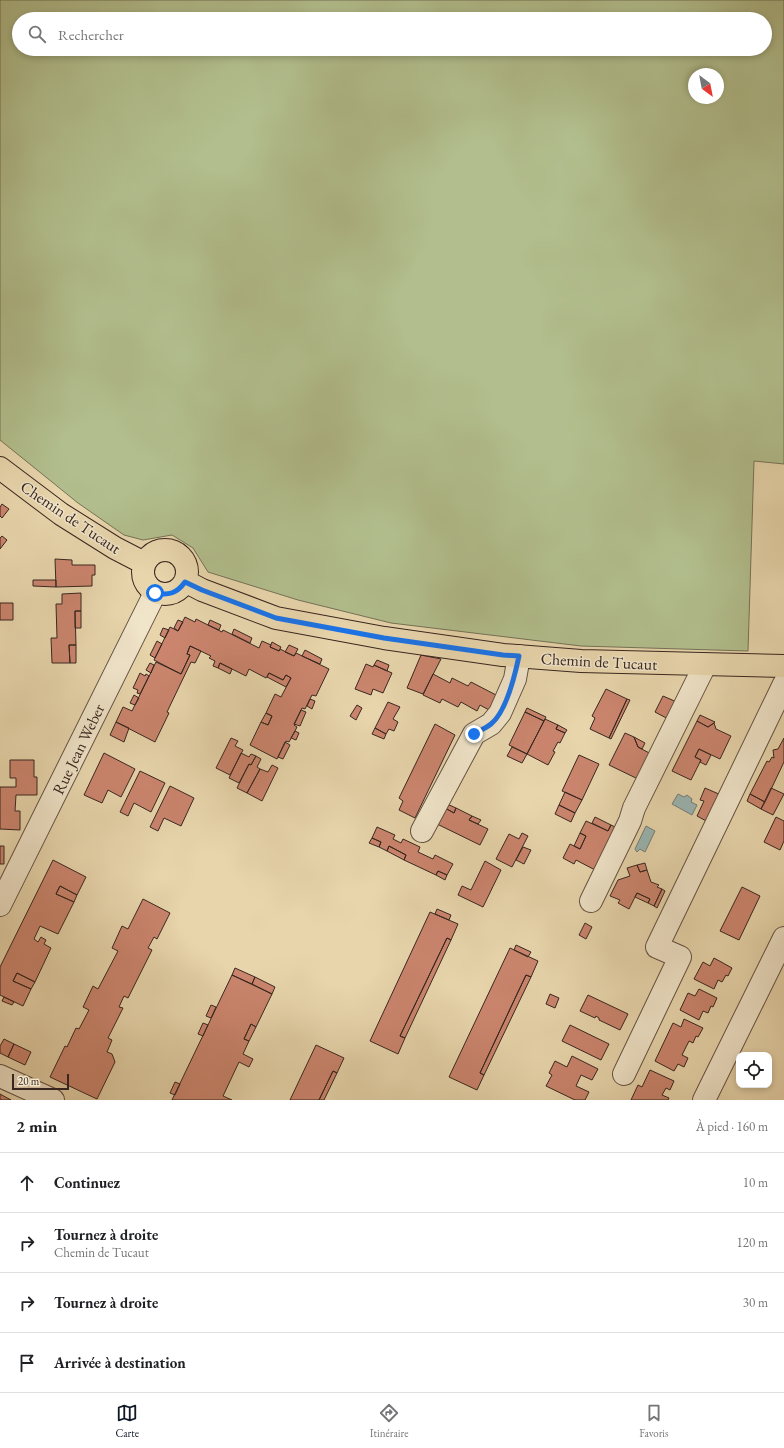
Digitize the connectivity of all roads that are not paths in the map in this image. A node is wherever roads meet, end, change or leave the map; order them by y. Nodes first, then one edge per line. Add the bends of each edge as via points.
1 (0, 468) edge
2 (144, 563) junction
3 (185, 582) junction
4 (155, 593) junction
5 (519, 656) junction
6 (705, 665) junction
7 (784, 666) edge
8 (784, 684) edge
9 (422, 831) dead end
10 (8, 875) edge
11 (591, 901) dead end
12 (0, 905) edge
13 (784, 938) edge
14 (624, 1074) dead end
15 (0, 1076) edge
16 (53, 1100) edge
17 (704, 1100) edge

1 - 2 main road, Chemin de Tucaut via 49,506
2 - 3 main road via 157,551 175,552 186,565
2 - 4 main road via 144,581
3 - 4 main road via 173,593
3 - 5 main road, Chemin de Tucaut via 276,618 384,638
4 - 10 street, Rue Jean Weber
5 - 6 main road, Chemin de Tucaut
5 - 9 street via 515,679 500,713 491,724 474,734
6 - 7 main road, Chemin de Tucaut
6 - 11 street
8 - 14 street via 657,947 680,957
10 - 12 street, Rue Jean Weber
13 - 17 street
15 - 16 street

